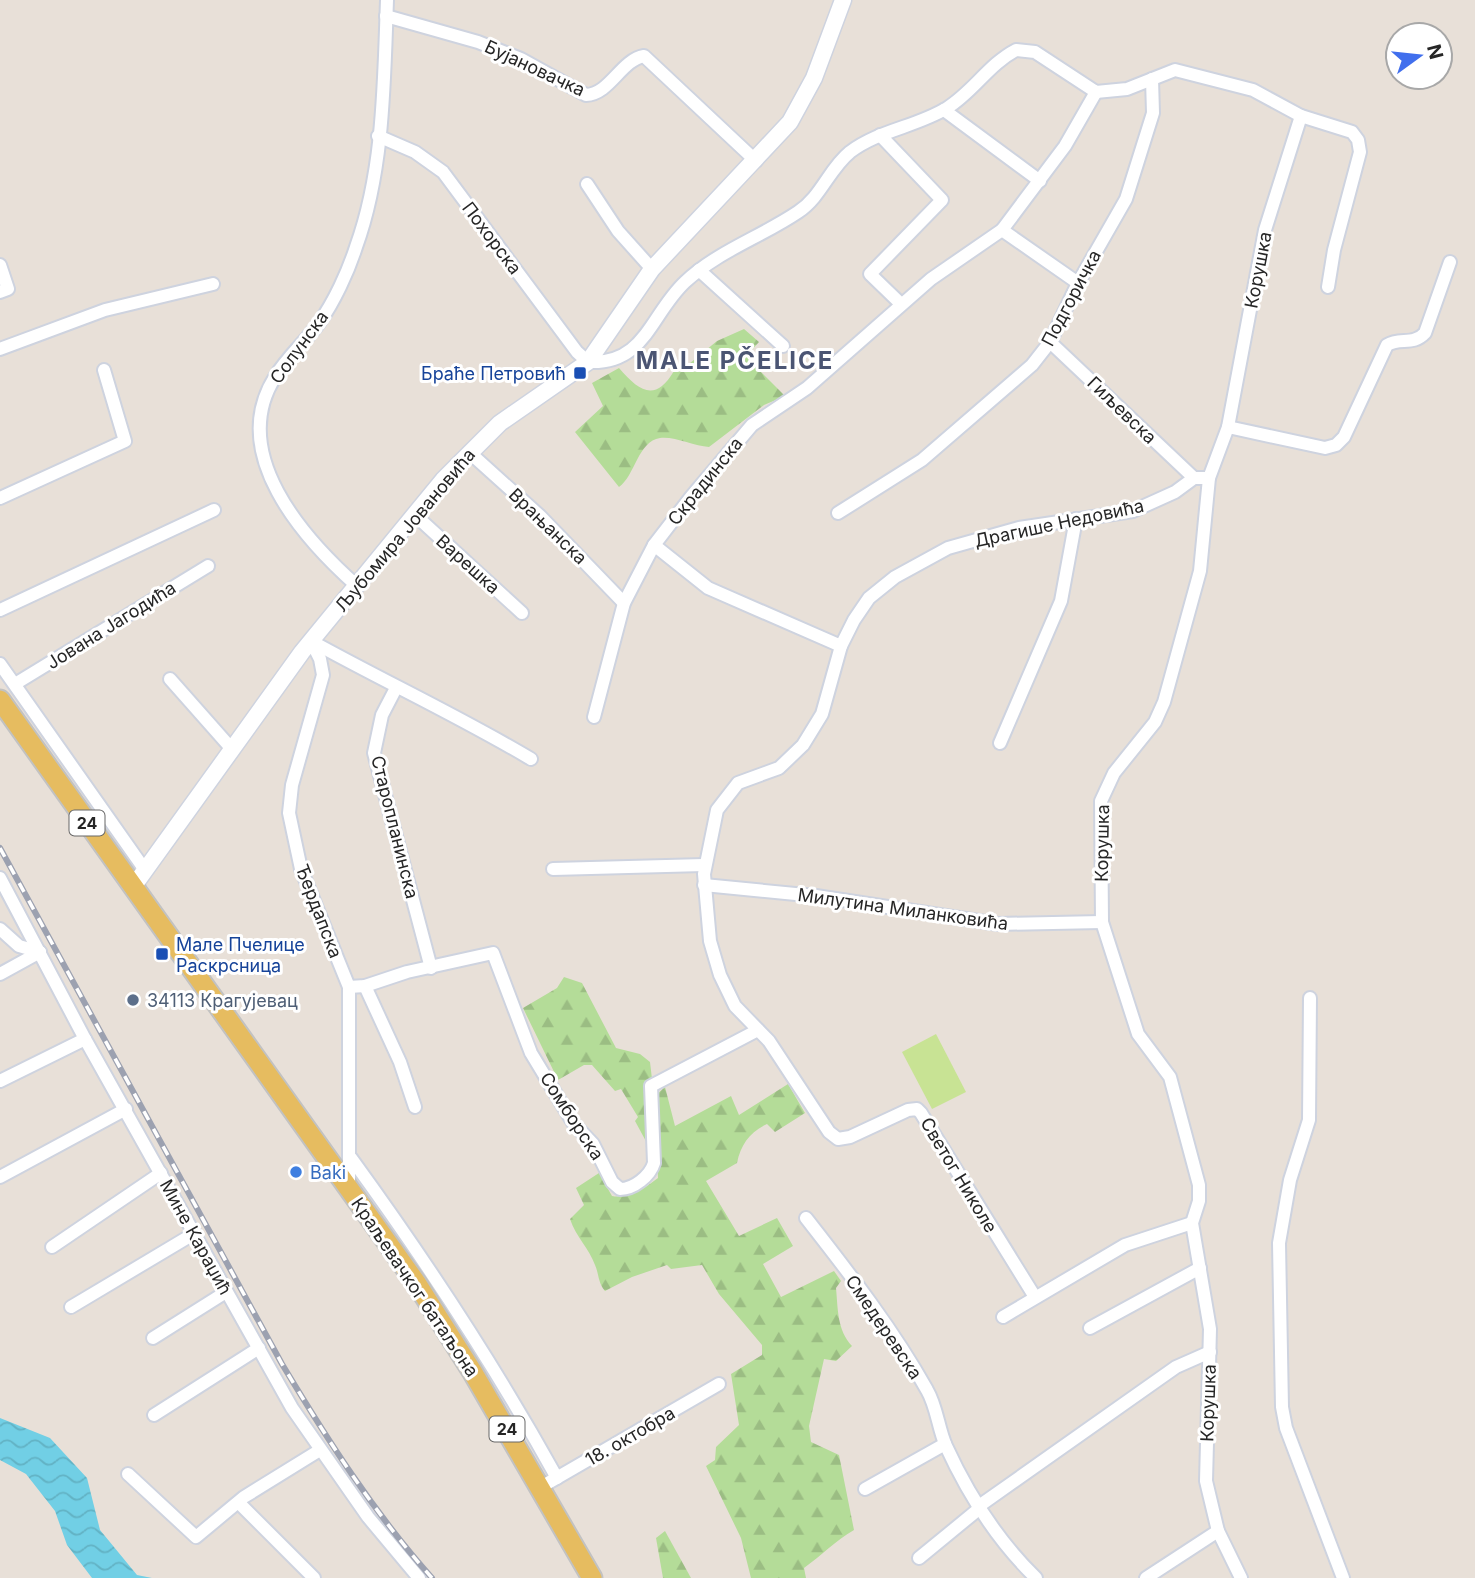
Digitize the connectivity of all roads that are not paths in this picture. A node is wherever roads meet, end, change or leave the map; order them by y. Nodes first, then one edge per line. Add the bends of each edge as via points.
1 (387, 0) edge
2 (844, 0) edge
3 (386, 16) junction
4 (1152, 79) junction
5 (1096, 93) junction
6 (944, 110) junction
7 (1301, 116) junction
8 (880, 135) junction
9 (378, 136) junction
10 (756, 161) junction
11 (1040, 181) junction
12 (587, 184) dead end
13 (1002, 230) junction
14 (1450, 261) dead end
15 (0, 265) edge
16 (652, 270) junction
17 (699, 270) junction
18 (1079, 283) junction
19 (213, 284) dead end
20 (1328, 287) dead end
21 (0, 292) edge
22 (901, 304) junction
23 (1051, 342) junction
24 (783, 346) dead end
25 (0, 349) edge
26 (588, 362) junction
27 (104, 370) dead end
28 (1228, 427) junction
29 (469, 452) junction
30 (1194, 478) junction
31 (1209, 478) junction
32 (0, 498) edge
33 (214, 510) dead end
34 (838, 513) dead end
35 (415, 515) junction
36 (1076, 519) junction
37 (654, 545) junction
38 (208, 566) dead end
39 (357, 586) junction
40 (624, 603) junction
41 (0, 610) edge
42 (522, 613) dead end
43 (311, 641) junction
44 (841, 646) junction
45 (0, 664) edge
46 (170, 679) dead end
47 (15, 684) junction
48 (396, 688) junction
49 (0, 700) edge
50 (594, 717) dead end
51 (1000, 743) dead end
52 (230, 748) junction
53 (531, 759) dead end
54 (704, 864) junction
55 (553, 869) dead end
56 (145, 870) junction
57 (0, 878) edge
58 (704, 885) junction
59 (133, 887) junction
60 (1102, 922) junction
61 (0, 929) edge
62 (40, 953) junction
63 (431, 968) junction
64 (0, 974) edge
65 (365, 986) junction
66 (349, 987) junction
67 (1310, 998) dead end
68 (758, 1030) junction
69 (85, 1039) junction
70 (0, 1081) edge
71 (415, 1107) dead end
72 (126, 1109) junction
73 (351, 1157) junction
74 (161, 1172) junction
75 (0, 1177) edge
76 (349, 1188) junction
77 (806, 1218) dead end
78 (1192, 1223) junction
79 (195, 1233) junction
80 (52, 1247) dead end
81 (1200, 1268) junction
82 (226, 1292) junction
83 (1034, 1297) junction
84 (71, 1307) dead end
85 (1003, 1317) dead end
86 (1090, 1328) dead end
87 (153, 1338) dead end
88 (259, 1348) junction
89 (1210, 1352) junction
90 (719, 1384) dead end
91 (154, 1415) dead end
92 (945, 1444) junction
93 (320, 1450) junction
94 (128, 1474) dead end
95 (549, 1483) junction
96 (865, 1489) dead end
97 (239, 1503) junction
98 (979, 1507) junction
99 (1218, 1531) junction
100 (919, 1558) dead end
101 (314, 1578) edge
102 (419, 1578) edge
103 (592, 1578) edge
104 (1036, 1578) edge
105 (1146, 1578) edge
106 (1241, 1578) edge
107 (1343, 1578) edge

1 - 3 street, Солунска
2 - 10 street, Љубомира Јовановића via 802,104
3 - 9 street, Солунска
3 - 10 street, Бујановачка via 522,59 586,95 598,92 644,55
4 - 5 street
4 - 7 street via 1175,70 1193,73 1258,92
4 - 18 street, Подгоричка via 1153,113 1126,199
5 - 6 street via 1035,52 1016,50
5 - 11 street, Скрадинска
6 - 8 street
6 - 11 street
7 - 20 street via 1352,132 1360,152
7 - 28 street, Корушка via 1265,230
8 - 17 street via 841,160 799,212
8 - 22 street via 942,200 870,274
9 - 26 street, Похорска via 415,152 443,172
9 - 39 street, Солунска via 356,247 324,314 274,379 261,418 268,472 285,504 304,531
10 - 16 street, Љубомира Јовановића
11 - 13 street, Скрадинска
12 - 16 street via 618,232
13 - 18 street
13 - 22 street, Скрадинска
14 - 28 street via 1425,333 1416,340 1387,345 1346,433 1336,444 1325,448
15 - 21 street via 8,289
16 - 26 street, Љубомира Јовановића
17 - 24 street
17 - 26 street via 630,352 609,362
18 - 23 street, Подгоричка
19 - 25 street via 94,313
22 - 37 street, Скрадинска via 807,388 752,425
23 - 30 street, Гиљевска
23 - 34 street, Подгоричка via 1031,365 915,466
26 - 29 street, Љубомира Јовановића via 518,409
27 - 32 street via 125,441
28 - 31 street, Корушка
29 - 35 street, Љубомира Јовановића
29 - 40 street, Врањанска via 540,516
30 - 31 street
30 - 36 street, Драгише Недовића via 1133,511
31 - 60 street, Корушка via 1200,571 1164,702 1155,722 1114,773 1101,801
33 - 41 street
35 - 39 street, Љубомира Јовановића
35 - 42 street, Варешка
36 - 44 street, Драгише Недовића via 1019,528 924,559 869,598
36 - 51 street via 1062,601
37 - 40 street, Скрадинска
37 - 44 street via 708,587
38 - 47 street, Јована Јагодића
39 - 43 street, Љубомира Јовановића
40 - 50 street, Скрадинска
43 - 48 street
43 - 52 street, Љубомира Јовановића
43 - 66 street, Ђердапска via 323,675 292,785 289,820 301,869
44 - 54 street, Драгише Недовића via 818,724 779,768 738,783 729,792 717,810
45 - 47 street
46 - 52 street
47 - 56 street
48 - 53 street via 449,711
48 - 63 street, Старопланинска via 382,715 374,753
49 - 59 main road, Краљевачког батаљона / 24
52 - 56 street, Љубомира Јовановића
54 - 55 street
54 - 58 street, Светог Николе
56 - 59 street, Љубомира Јовановића
57 - 62 street, Мине Караџић
58 - 60 street, Милутина Миланковића via 816,896 998,924
58 - 68 street, Светог Николе via 710,941 720,975 735,1006
59 - 76 main road, Краљевачког батаљона / 24
60 - 78 street, Корушка via 1138,1034 1172,1084 1199,1185
61 - 62 street via 19,946
62 - 64 street
62 - 69 street, Мине Караџић
63 - 65 street, Сомборска
63 - 68 street, Сомборска via 493,953 531,1053 620,1189 651,1173 651,1086
65 - 66 street, Сомборска
65 - 71 street
66 - 73 street, Ђердапска
67 - 107 street via 1308,1120 1279,1242 1282,1406 1286,1428
68 - 83 street, Светог Николе via 838,1139 908,1111 922,1113
69 - 70 street
69 - 72 street, Мине Караџић
72 - 74 street, Мине Караџић
72 - 75 street
73 - 76 street, Ђердапска
73 - 95 street via 505,1385
74 - 79 street, Мине Караџић
74 - 80 street
76 - 95 main road, Краљевачког батаљона / 24
77 - 92 street, Смедеревска via 867,1296 927,1390
78 - 81 street, Корушка
78 - 83 street via 1116,1250
79 - 82 street, Мине Караџић
79 - 84 street
81 - 86 street
81 - 89 street, Корушка
82 - 87 street
82 - 88 street, Мине Караџић
83 - 85 street
88 - 91 street
88 - 93 street, Мине Караџић
89 - 98 street via 1176,1367
89 - 99 street, Корушка via 1206,1481
90 - 95 street, 18. октобра
92 - 96 street
92 - 98 street, Смедеревска
93 - 97 street
93 - 102 street, Мине Караџић
94 - 97 street via 196,1537
95 - 103 main road, Краљевачког батаљона / 24
97 - 101 street
98 - 100 street
98 - 104 street, Смедеревска
99 - 105 street
99 - 106 street, Корушка

